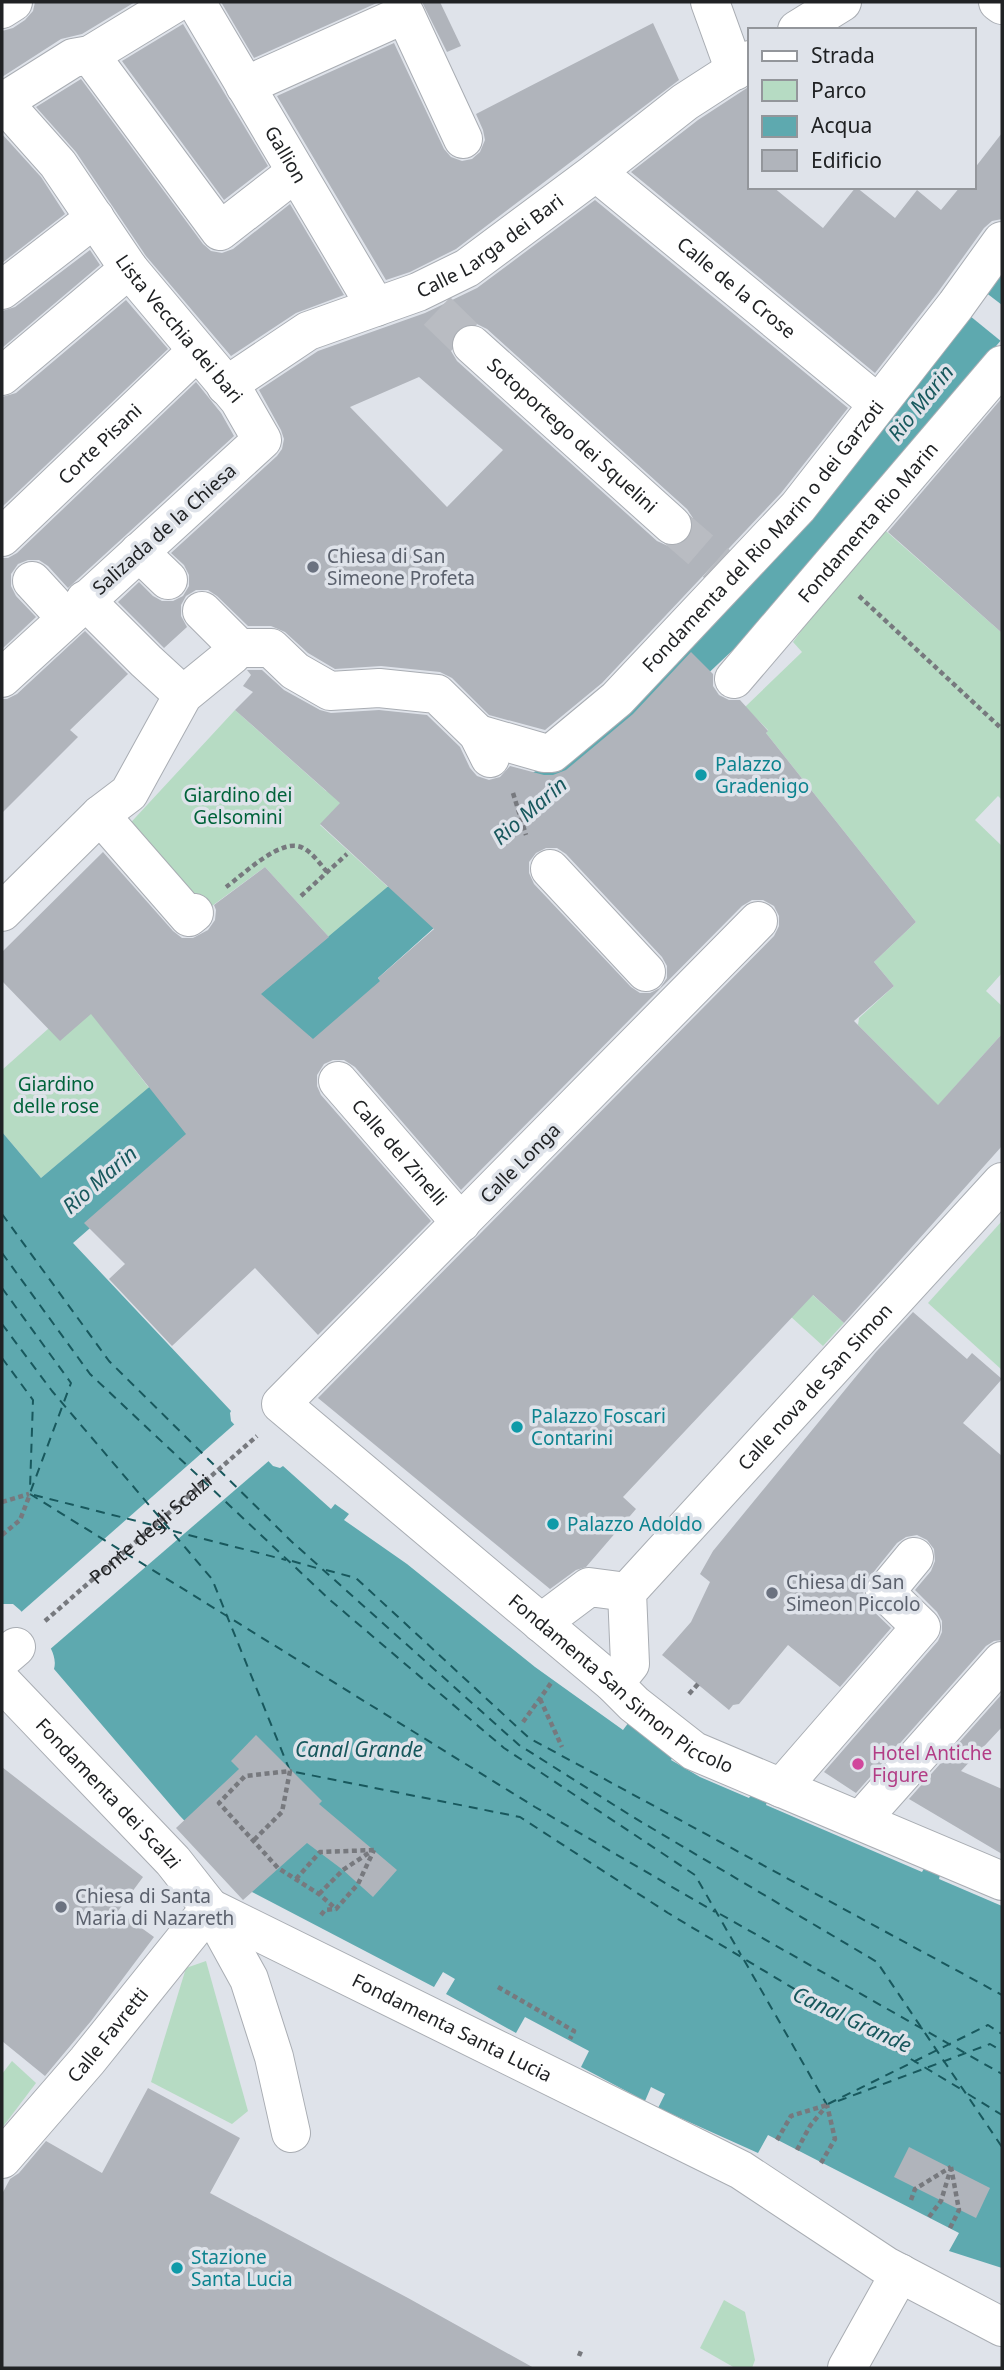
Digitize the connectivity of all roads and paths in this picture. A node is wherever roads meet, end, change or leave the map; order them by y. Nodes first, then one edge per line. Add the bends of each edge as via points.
1 (13, 2) edge
2 (177, 2) edge
3 (196, 2) edge
4 (710, 2) edge
5 (842, 2) edge
6 (2, 9) edge
7 (800, 28) edge
8 (90, 55) junction
9 (743, 66) edge
10 (245, 86) junction
11 (6, 112) edge
12 (463, 139) dead end
13 (296, 172) junction
14 (596, 172) junction
15 (95, 218) junction
16 (1002, 241) edge
17 (129, 269) junction
18 (2, 290) edge
19 (376, 307) junction
20 (472, 345) tunnel mouth
21 (197, 351) junction
22 (1002, 365) edge
23 (2, 376) edge
24 (226, 386) junction
25 (878, 404) junction
26 (262, 440) joint
27 (672, 525) tunnel mouth
28 (2, 537) edge
29 (139, 552) junction
30 (169, 580) dead end
31 (32, 581) dead end
32 (853, 590) dead end
33 (75, 609) junction
34 (202, 611) dead end
35 (2, 678) edge
36 (734, 679) dead end
37 (1002, 729) edge
38 (124, 806) junction
39 (346, 854) dead end
40 (550, 869) dead end
41 (327, 872) junction
42 (301, 896) dead end
43 (2, 912) edge
44 (192, 915) joint
45 (758, 921) dead end
46 (661, 989) junction
47 (338, 1082) dead end
48 (1002, 1182) edge
49 (461, 1223) junction
50 (275, 1418) junction
51 (2, 1502) edge
52 (2, 1535) edge
53 (914, 1557) dead end
54 (627, 1592) junction
55 (48, 1619) dead end
56 (541, 1623) junction
57 (1002, 1661) edge
58 (553, 1679) dead end
59 (2, 1682) edge
60 (614, 1684) junction
61 (540, 1699) junction
62 (523, 1722) dead end
63 (562, 1747) dead end
64 (780, 1788) junction
65 (861, 1820) junction
66 (254, 1840) junction
67 (374, 1850) junction
68 (295, 1879) junction
69 (1002, 1881) edge
70 (319, 1894) junction
71 (209, 1908) junction
72 (336, 1909) junction
73 (320, 1917) dead end
74 (498, 1987) dead end
75 (569, 2040) dead end
76 (827, 2105) junction
77 (291, 2133) dead end
78 (777, 2140) dead end
79 (797, 2150) dead end
80 (2, 2159) edge
81 (821, 2163) dead end
82 (951, 2167) junction
83 (911, 2200) dead end
84 (929, 2217) dead end
85 (950, 2228) dead end
86 (900, 2273) junction
87 (1002, 2327) edge
88 (846, 2368) edge

1 - 6 street
2 - 8 street
3 - 10 street, Gallion
4 - 9 street
5 - 7 street
8 - 11 street via 73,58
8 - 13 street via 220,231
9 - 14 street, Calle Larga dei Bari via 684,102
10 - 12 street via 405,14
10 - 13 street, Gallion
11 - 15 street, Lista Vecchia dei bari via 58,164
13 - 19 street, Gallion
14 - 19 street, Calle Larga dei Bari via 425,299
14 - 25 street, Calle de la Crose
15 - 17 street, Lista Vecchia dei bari
15 - 18 street
16 - 25 street, Fondamenta del Rio Marin o dei Garzoti
17 - 21 street, Lista Vecchia dei bari
17 - 23 street
19 - 24 street, Calle Larga dei Bari via 308,331
20 - 27 street, Sotoportego dei Squelini
21 - 24 street, Lista Vecchia dei bari
21 - 28 street, Corte Pisani
22 - 36 street, Fondamenta Rio Marin
24 - 26 street, Lista Vecchia dei bari
25 - 34 street, Fondamenta del Rio Marin o dei Garzoti via 798,507 728,574 617,699 552,754 486,750 437,694 379,688 330,691 295,671 271,648 239,648
26 - 29 street, Salizada de la Chiesa
29 - 30 street
29 - 33 street, Salizada de la Chiesa
31 - 33 street
32 - 37 path
33 - 35 street, Salizada de la Chiesa
33 - 38 street via 146,661 216,675
38 - 43 street
38 - 44 street
39 - 41 path
40 - 46 street
41 - 42 path
41 - 44 path via 306,849 283,846
45 - 46 street, Calle Longa
46 - 49 street, Calle Longa
47 - 49 street, Calle del Zinelli
48 - 54 street, Calle nova de San Simon
49 - 50 street, Calle Longa
50 - 55 path, Ponte degli Scalzi
50 - 56 street, Fondamenta San Simon Piccolo
51 - 52 path via 30,1494 20,1520
53 - 64 street via 885,1591 921,1626
54 - 56 street via 589,1587
54 - 60 street via 630,1664
56 - 60 street, Fondamenta San Simon Piccolo
57 - 65 street
58 - 61 path
59 - 71 street, Fondamenta dei Scalzi via 173,1861
60 - 64 street, Fondamenta San Simon Piccolo via 634,1704 668,1720 694,1751
61 - 62 path
61 - 63 path
64 - 65 street, Fondamenta San Simon Piccolo
65 - 69 street, Fondamenta San Simon Piccolo
66 - 66 path via 282,1812 290,1771 245,1776 219,1803
66 - 68 path via 278,1868
67 - 68 path via 320,1852
67 - 70 path via 343,1870
67 - 72 path via 358,1884
68 - 70 path
70 - 72 path
71 - 77 street via 249,1979 274,2057
71 - 80 street, Calle Favretti
71 - 86 street, Fondamenta Santa Lucia via 740,2170
72 - 73 path via 325,1910
74 - 75 path via 574,2031
76 - 78 path via 791,2116
76 - 79 path
76 - 81 path via 835,2139
82 - 83 path via 915,2189
82 - 84 path via 941,2201
82 - 85 path via 959,2210
86 - 87 street, Fondamenta Santa Lucia
86 - 88 street

